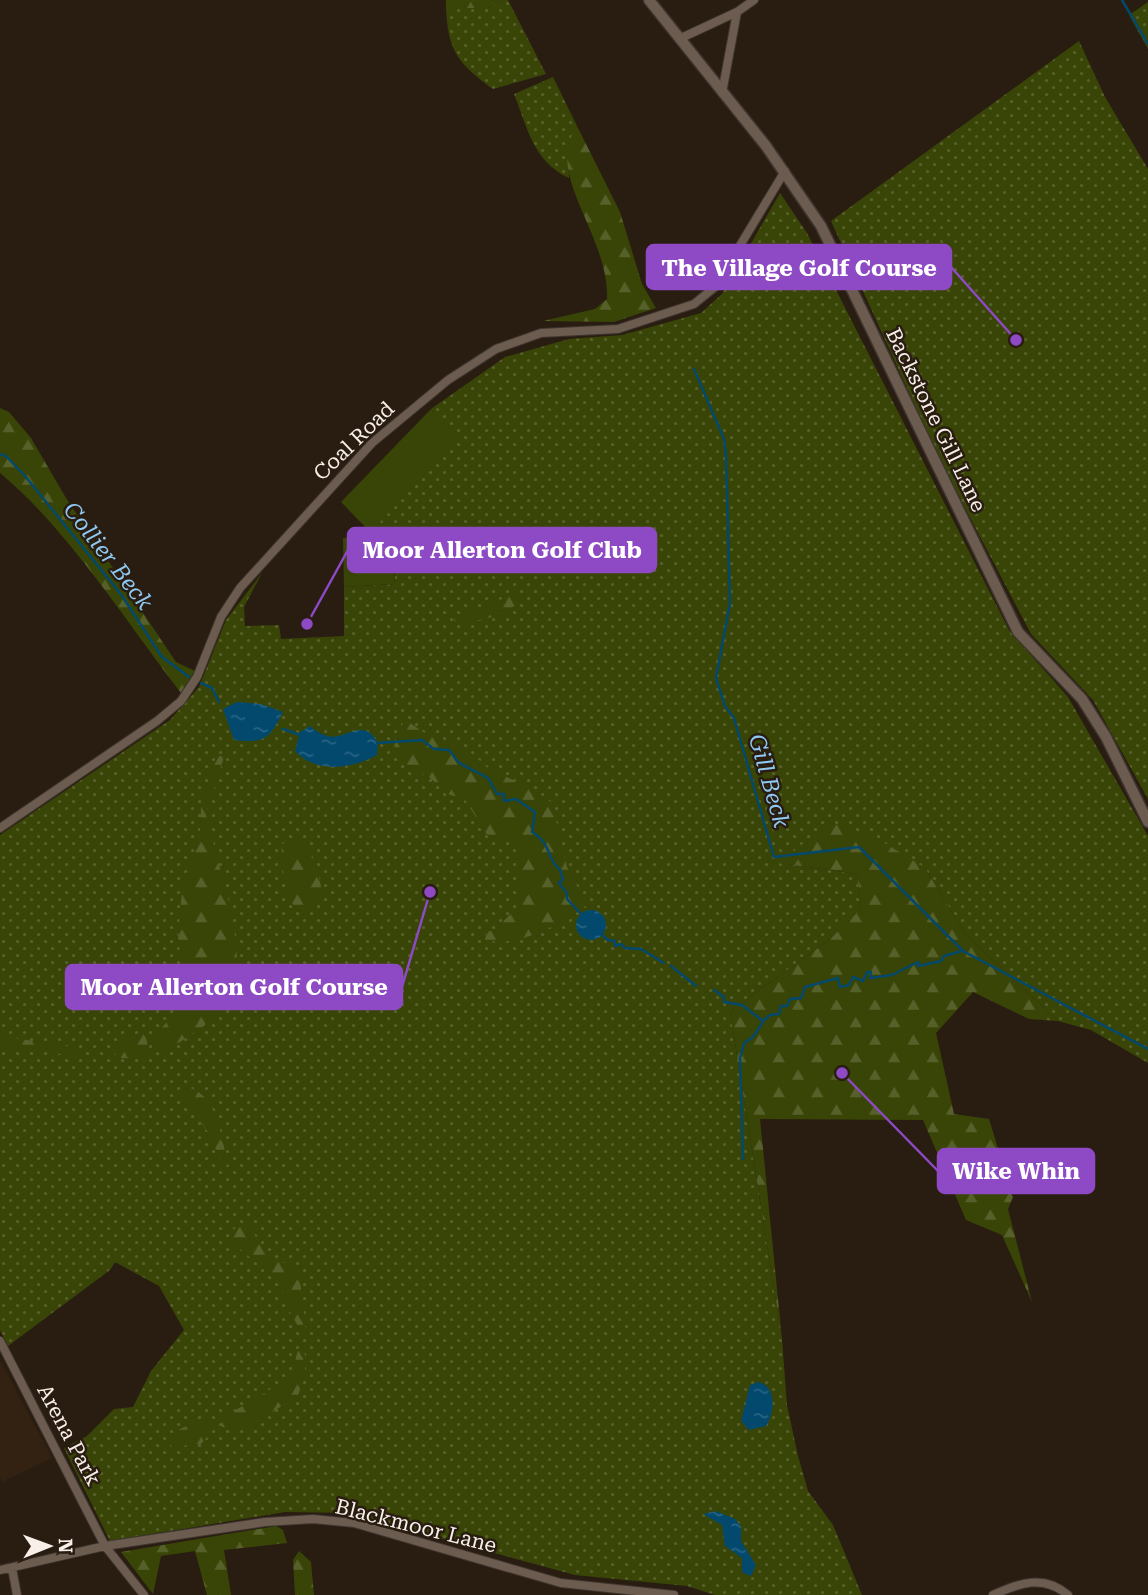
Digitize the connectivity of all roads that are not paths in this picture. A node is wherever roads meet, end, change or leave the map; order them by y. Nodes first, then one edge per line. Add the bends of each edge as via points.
1 (649, 0) edge
2 (751, 1) edge
3 (737, 12) junction
4 (679, 39) junction
5 (722, 93) junction
6 (785, 171) junction
7 (1148, 822) edge
8 (0, 828) edge
9 (0, 1342) edge
10 (105, 1546) junction
11 (12, 1568) junction
12 (0, 1570) edge
13 (17, 1595) edge
14 (144, 1595) edge
15 (674, 1595) edge
16 (993, 1595) edge
17 (1068, 1595) edge

1 - 4 street, Backstone Gill Lane
2 - 3 street
3 - 4 street
3 - 5 street
4 - 5 street, Backstone Gill Lane
5 - 6 street, Backstone Gill Lane
6 - 7 street, Backstone Gill Lane via 826,234 1018,632 1082,699
6 - 8 street, Coal Road via 715,287 694,304 618,330 541,333 496,349 448,380 372,443 240,588 181,701
9 - 10 street, Arena Park
10 - 11 street, Blackmoor Lane
10 - 14 street, Arena Park
10 - 15 street, Blackmoor Lane via 274,1521 334,1520 561,1583
11 - 12 street, Blackmoor Lane
11 - 13 street
16 - 17 street via 1025,1582 1039,1582

